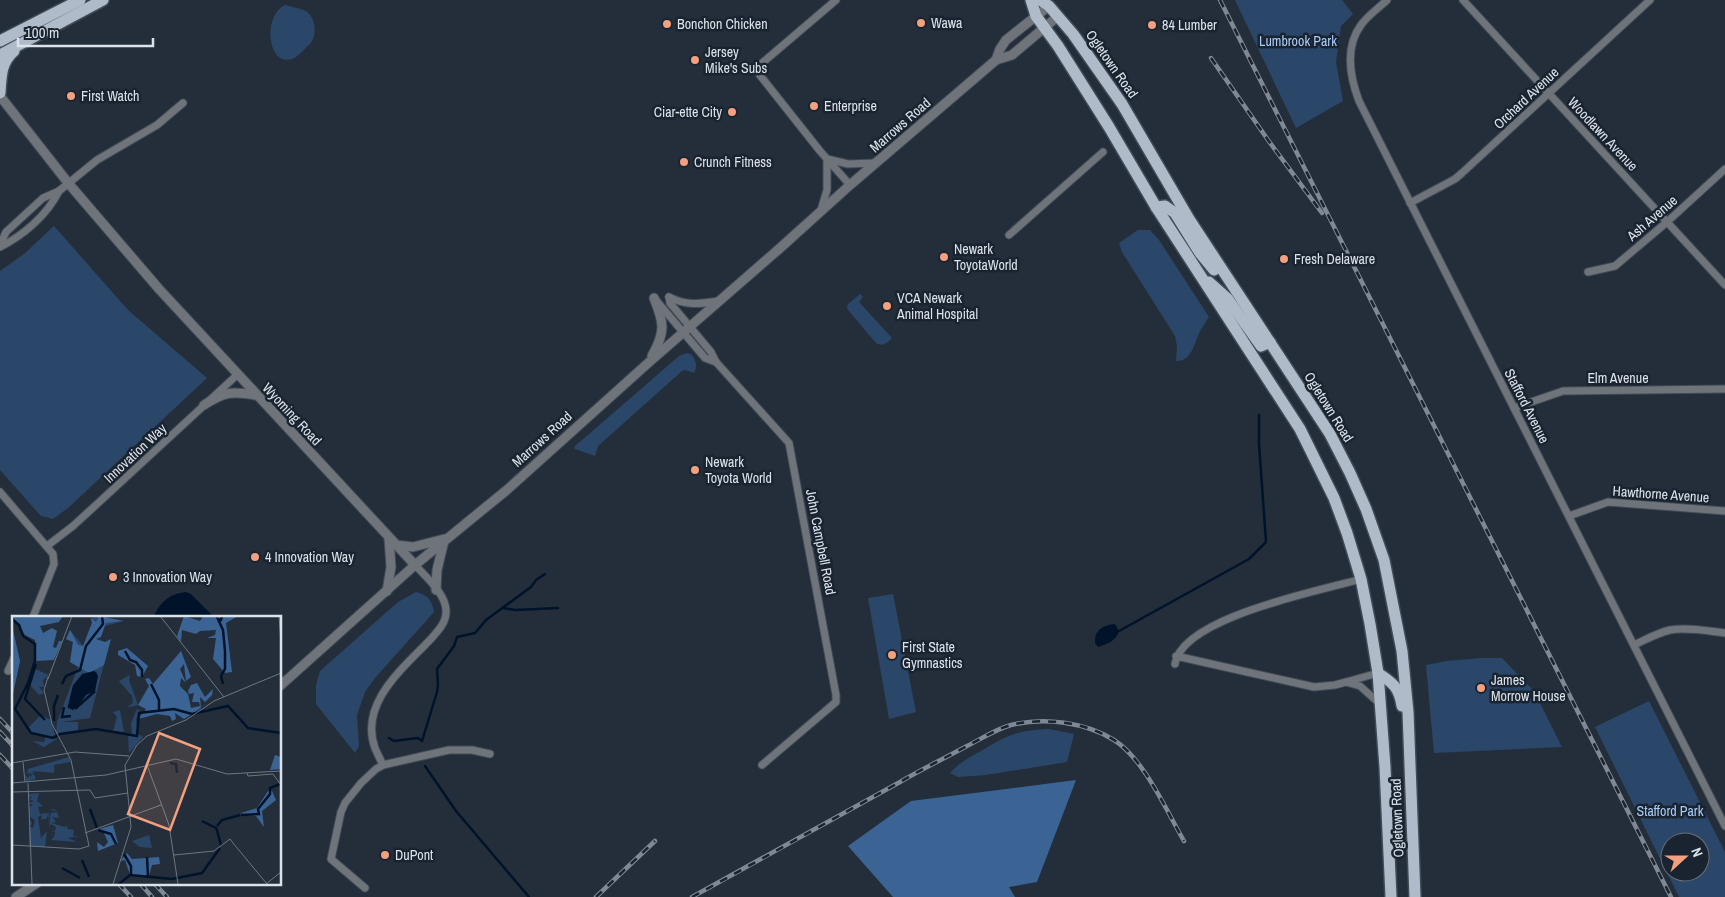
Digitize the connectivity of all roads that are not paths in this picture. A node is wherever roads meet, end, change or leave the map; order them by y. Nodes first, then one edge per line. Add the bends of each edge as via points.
1 (80, 0) edge
2 (103, 0) edge
3 (836, 0) edge
4 (1031, 0) edge
5 (1387, 0) edge
6 (1463, 0) edge
7 (1650, 0) edge
8 (1044, 3) edge
9 (1036, 16) junction
10 (1058, 17) junction
11 (1044, 28) junction
12 (18, 32) junction
13 (0, 35) edge
14 (0, 41) edge
15 (19, 46) junction
16 (0, 55) edge
17 (996, 60) junction
18 (0, 92) edge
19 (1548, 93) junction
20 (0, 96) edge
21 (182, 103) dead end
22 (1103, 152) dead end
23 (827, 159) junction
24 (877, 163) junction
25 (1725, 169) edge
26 (69, 184) junction
27 (850, 185) junction
28 (59, 191) junction
29 (1410, 203) junction
30 (1156, 207) junction
31 (821, 210) junction
32 (1667, 222) junction
33 (1009, 236) dead end
34 (0, 246) edge
35 (1588, 272) dead end
36 (1200, 274) junction
37 (1725, 285) edge
38 (1233, 287) junction
39 (654, 298) joint
40 (719, 301) junction
41 (687, 329) junction
42 (1270, 342) junction
43 (647, 364) junction
44 (237, 375) junction
45 (1725, 390) edge
46 (255, 395) junction
47 (204, 405) junction
48 (1514, 408) junction
49 (0, 492) edge
50 (1725, 511) edge
51 (1569, 516) junction
52 (445, 539) junction
53 (392, 542) junction
54 (47, 546) junction
55 (415, 565) junction
56 (1361, 579) junction
57 (387, 590) junction
58 (436, 590) junction
59 (33, 616) edge
60 (1725, 633) edge
61 (1634, 645) junction
62 (1176, 656) junction
63 (12, 663) edge
64 (1175, 664) dead end
65 (8, 672) dead end
66 (1378, 673) junction
67 (1346, 682) junction
68 (281, 685) edge
69 (1381, 706) junction
70 (490, 754) dead end
71 (1409, 754) junction
72 (383, 765) junction
73 (762, 765) dead end
74 (1725, 826) edge
75 (36, 884) edge
76 (365, 888) dead end
77 (16, 897) edge
78 (1391, 897) edge
79 (1415, 897) edge

1 - 12 main road
2 - 15 main road
3 - 23 street via 755,68
4 - 9 main road, Ogletown Road
5 - 29 street, Stafford Avenue via 1361,25 1355,36 1350,57 1351,76 1362,107
6 - 19 street, Woodlawn Avenue
7 - 19 street, Orchard Avenue
8 - 9 street, Marrows Road
8 - 10 main road, Ogletown Road
9 - 11 main road, Ogletown Road
9 - 17 street, Marrows Road via 1006,40
10 - 11 street, Marrows Road
10 - 38 main road, Ogletown Road via 1122,104 1188,219
11 - 17 street, Marrows Road via 1012,55
11 - 30 main road, Ogletown Road via 1109,127
12 - 13 main road
12 - 14 main road
15 - 16 main road
15 - 18 main road via 7,56
17 - 24 street, Marrows Road
19 - 29 street, Orchard Avenue via 1462,173
19 - 32 street, Woodlawn Avenue
20 - 26 street, Wyoming Road
21 - 26 street via 157,125 97,160
22 - 33 street
23 - 24 street via 848,164
23 - 27 street
23 - 31 street via 828,190
24 - 27 street, Marrows Road
25 - 32 street, Ash Avenue
26 - 28 street
26 - 44 street, Wyoming Road
27 - 31 street, Marrows Road
28 - 34 street via 50,207 14,240
28 - 34 street via 43,198 6,232
29 - 48 street, Stafford Avenue
30 - 36 main road, Ogletown Road
30 - 38 main road via 1165,206 1175,213 1200,253
31 - 40 street, Marrows Road
32 - 35 street, Ash Avenue via 1615,266
32 - 37 street, Woodlawn Avenue
36 - 42 main road via 1227,298 1261,346
36 - 56 main road, Ogletown Road via 1300,429 1334,498
38 - 42 main road, Ogletown Road
39 - 41 street
39 - 43 street via 663,323 661,339
40 - 41 street, Marrows Road
40 - 41 street via 688,305 668,297
41 - 43 street, Marrows Road
41 - 73 street, John Campbell Road via 705,358 716,362 789,443 836,695 836,702 831,707
42 - 71 main road, Ogletown Road via 1347,466 1384,560 1402,651
43 - 52 street, Marrows Road via 508,488
44 - 46 street, Wyoming Road
44 - 47 street, Innovation Way
45 - 48 street, Elm Avenue via 1563,391
46 - 47 street via 239,392 221,394
46 - 53 street, Wyoming Road
47 - 54 street, Innovation Way
48 - 51 street, Stafford Avenue
49 - 54 street
50 - 51 street, Hawthorne Avenue via 1608,502
51 - 61 street, Stafford Avenue
52 - 53 street via 413,546
52 - 55 street, Marrows Road
52 - 58 street
53 - 55 street, Wyoming Road
53 - 57 street
54 - 59 street via 53,554 54,564
55 - 57 street, Marrows Road
55 - 58 street, Wyoming Road
56 - 62 street via 1237,614 1190,640
56 - 66 main road, Ogletown Road
57 - 68 street, Marrows Road
58 - 72 street, Wyoming Road via 446,612 442,626 390,682 374,713 374,748
60 - 61 street via 1670,630
61 - 74 street, Stafford Avenue
62 - 64 street
62 - 67 street via 1314,687
63 - 65 street
66 - 67 street
66 - 69 main road, Ogletown Road
66 - 71 main road via 1398,689
67 - 69 street via 1360,686
69 - 78 main road, Ogletown Road
70 - 72 street via 449,750
71 - 79 main road, Ogletown Road
72 - 76 street via 361,783 345,803 331,859
75 - 77 street

